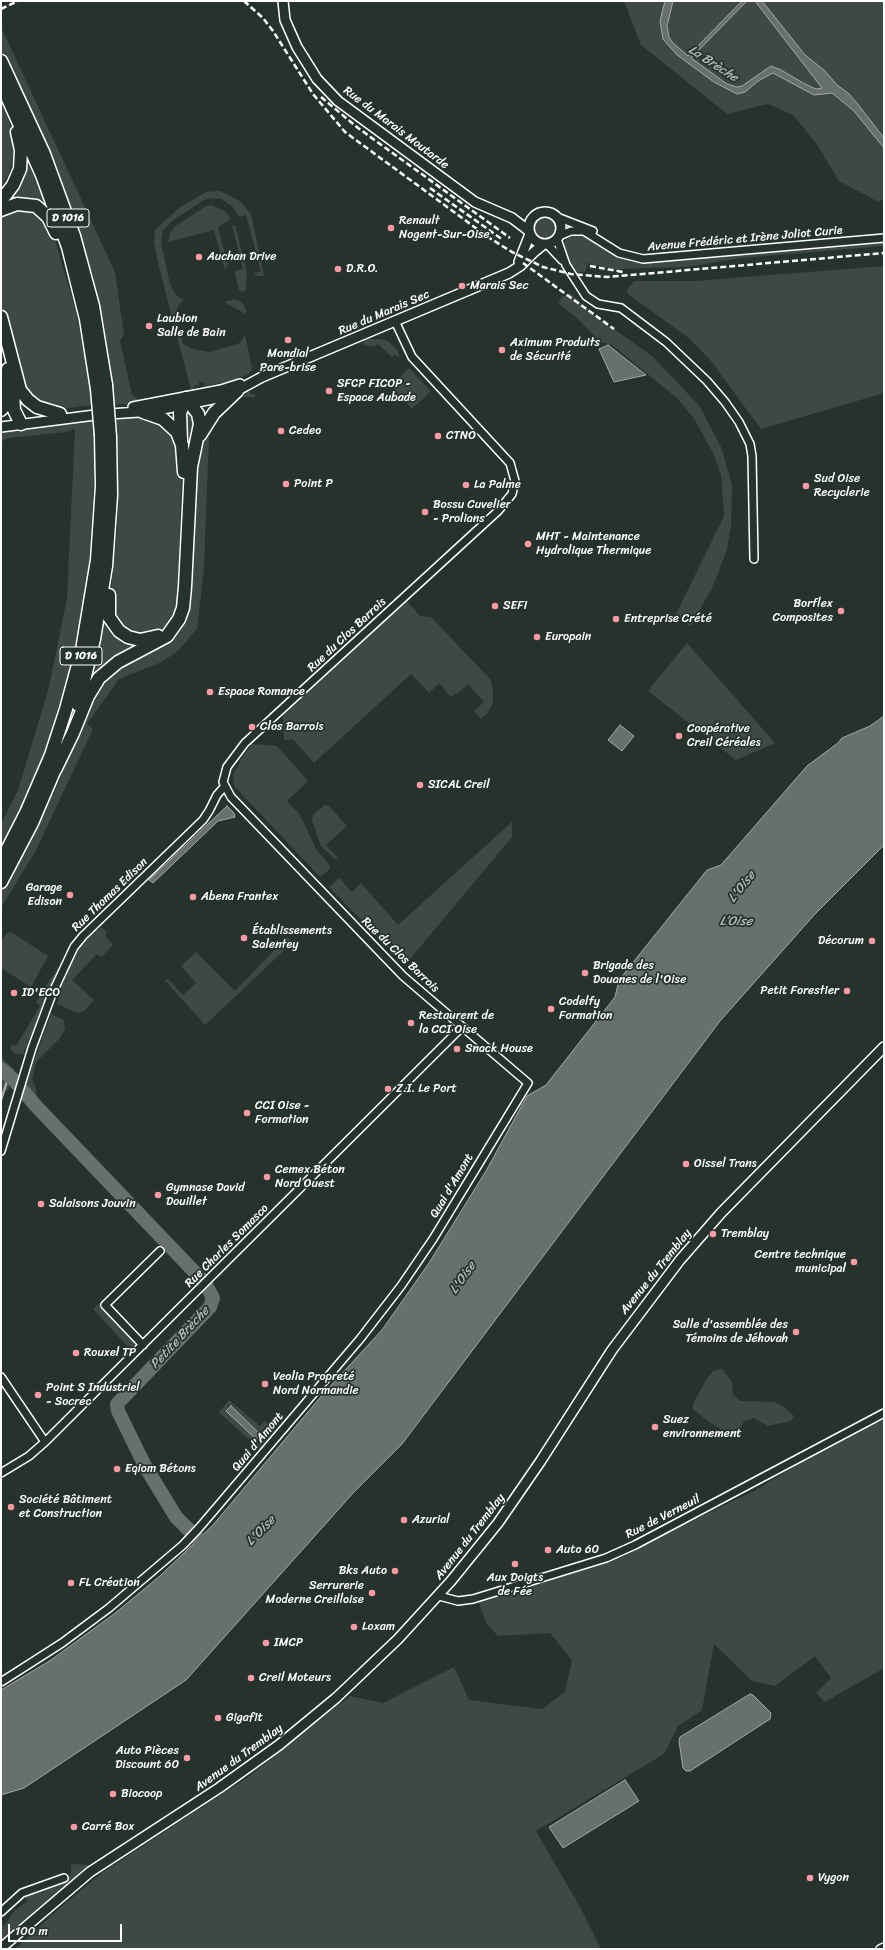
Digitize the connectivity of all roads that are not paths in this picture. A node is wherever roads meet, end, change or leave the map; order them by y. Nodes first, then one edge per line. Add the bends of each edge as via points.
1 (282, 1) edge
2 (1, 61) edge
3 (3, 89) edge
4 (1, 201) edge
5 (1, 210) edge
6 (497, 211) junction
7 (535, 216) junction
8 (557, 217) junction
9 (530, 232) junction
10 (558, 238) junction
11 (884, 238) edge
12 (545, 244) junction
13 (610, 248) junction
14 (566, 265) junction
15 (514, 270) junction
16 (80, 291) junction
17 (1, 317) edge
18 (394, 321) junction
19 (1, 340) edge
20 (7, 367) junction
21 (262, 377) junction
22 (101, 387) junction
23 (20, 390) junction
24 (237, 391) junction
25 (186, 402) junction
26 (1, 410) edge
27 (143, 412) junction
28 (60, 414) junction
29 (39, 419) junction
30 (20, 420) junction
31 (1, 422) edge
32 (1, 427) edge
33 (105, 436) junction
34 (181, 441) junction
35 (197, 441) junction
36 (110, 524) junction
37 (754, 559) dead end
38 (55, 770) junction
39 (224, 787) junction
40 (1, 862) edge
41 (1, 882) edge
42 (462, 1027) junction
43 (884, 1046) edge
44 (528, 1083) joint
45 (1, 1151) edge
46 (160, 1251) dead end
47 (143, 1345) junction
48 (1, 1377) edge
49 (884, 1413) edge
50 (45, 1442) junction
51 (1, 1473) edge
52 (439, 1596) junction
53 (1, 1682) edge
54 (64, 1878) dead end
55 (1, 1912) edge
56 (884, 1947) edge
57 (1, 1948) edge
58 (880, 1949) edge

1 - 6 street, Rue du Marais Moutarde via 285,20 294,42 317,78 338,101 475,202
2 - 22 highway, D 1016 via 44,154 74,236 93,306
3 - 4 highway, D 1016 via 19,137 22,159 16,181
3 - 16 highway, D 1016 via 53,203
5 - 16 highway, D 1016 via 9,205 21,203 43,211 52,224
6 - 7 street, Rue du Marais Moutarde via 524,217
6 - 9 street, Rue du Marais Moutarde via 516,220
7 - 8 street via 546,212
7 - 9 street via 530,222
8 - 10 street via 561,226
8 - 13 street, Avenue Frédéric et Irène Joliot Curie via 588,228
9 - 12 street via 536,241
9 - 15 street via 524,252
10 - 12 street
10 - 13 street, Avenue Frédéric et Irène Joliot Curie via 571,231 584,231
10 - 14 street
11 - 13 street, Avenue Frédéric et Irène Joliot Curie via 643,259 624,255
12 - 14 street
12 - 15 street, Rue du Marais Sec
14 - 37 street via 590,300 621,308 673,348 714,388 739,422 750,444 752,456
15 - 18 street, Rue du Marais Sec
16 - 22 highway, D 1016
17 - 23 highway
18 - 21 street, Rue du Marais Sec
18 - 39 street, Rue du Clos Barrois via 412,357 510,463 514,477 513,490 510,498 498,511 240,748 226,767
19 - 20 highway
20 - 26 highway via 8,394 6,404
20 - 30 highway via 12,382 14,410
21 - 24 street, Rue du Marais Sec
21 - 25 street, Rue du Marais Sec
22 - 33 highway, D 1016, bridge
23 - 28 highway via 37,407
23 - 30 highway via 23,405
24 - 25 street, Rue du Marais Sec via 227,396
24 - 35 highway, D 1016 via 214,413
25 - 27 street, Rue du Marais Sec
25 - 28 street, Rue du Marais Sec
25 - 34 highway, D 1016 via 179,420
25 - 35 highway, D 1016 via 200,418
27 - 29 street, Rue du Marais Sec
27 - 34 highway, D 1016 via 166,421 177,432
28 - 29 street, Rue du Marais Sec
29 - 30 street
30 - 31 street
30 - 32 street
33 - 36 highway, D 1016
33 - 40 highway, D 1016 via 97,560 81,655 49,760 29,808
34 - 36 highway, D 1016 via 184,473 180,598 172,625 153,638 140,640 128,637 119,632 110,620
35 - 38 highway, D 1016 via 191,467 185,587 180,619 167,636 118,662 99,678 88,696
36 - 38 highway, D 1016 via 104,580 91,653 73,720
38 - 41 highway, D 1016 via 30,828
39 - 42 street, Rue du Clos Barrois via 403,976
39 - 45 street, Rue Thomas Edison via 203,820 74,947 52,994 21,1079
42 - 44 street, Rue du Clos Barrois
42 - 47 street, Rue Charles Somasco
43 - 52 street, Avenue du Tremblay via 721,1213 680,1260 609,1354 506,1512
44 - 53 street, Quai d'Amont via 433,1239 398,1291 199,1528 104,1612 62,1643
46 - 47 street via 105,1305
47 - 50 street, Rue Charles Somasco
48 - 50 street
49 - 52 street, Rue de Verneuil via 606,1558 473,1599 458,1601
50 - 51 street, Rue Charles Somasco via 29,1456
52 - 57 street, Avenue du Tremblay via 362,1675 294,1733 219,1788 90,1872
54 - 55 street via 22,1893
56 - 58 street

